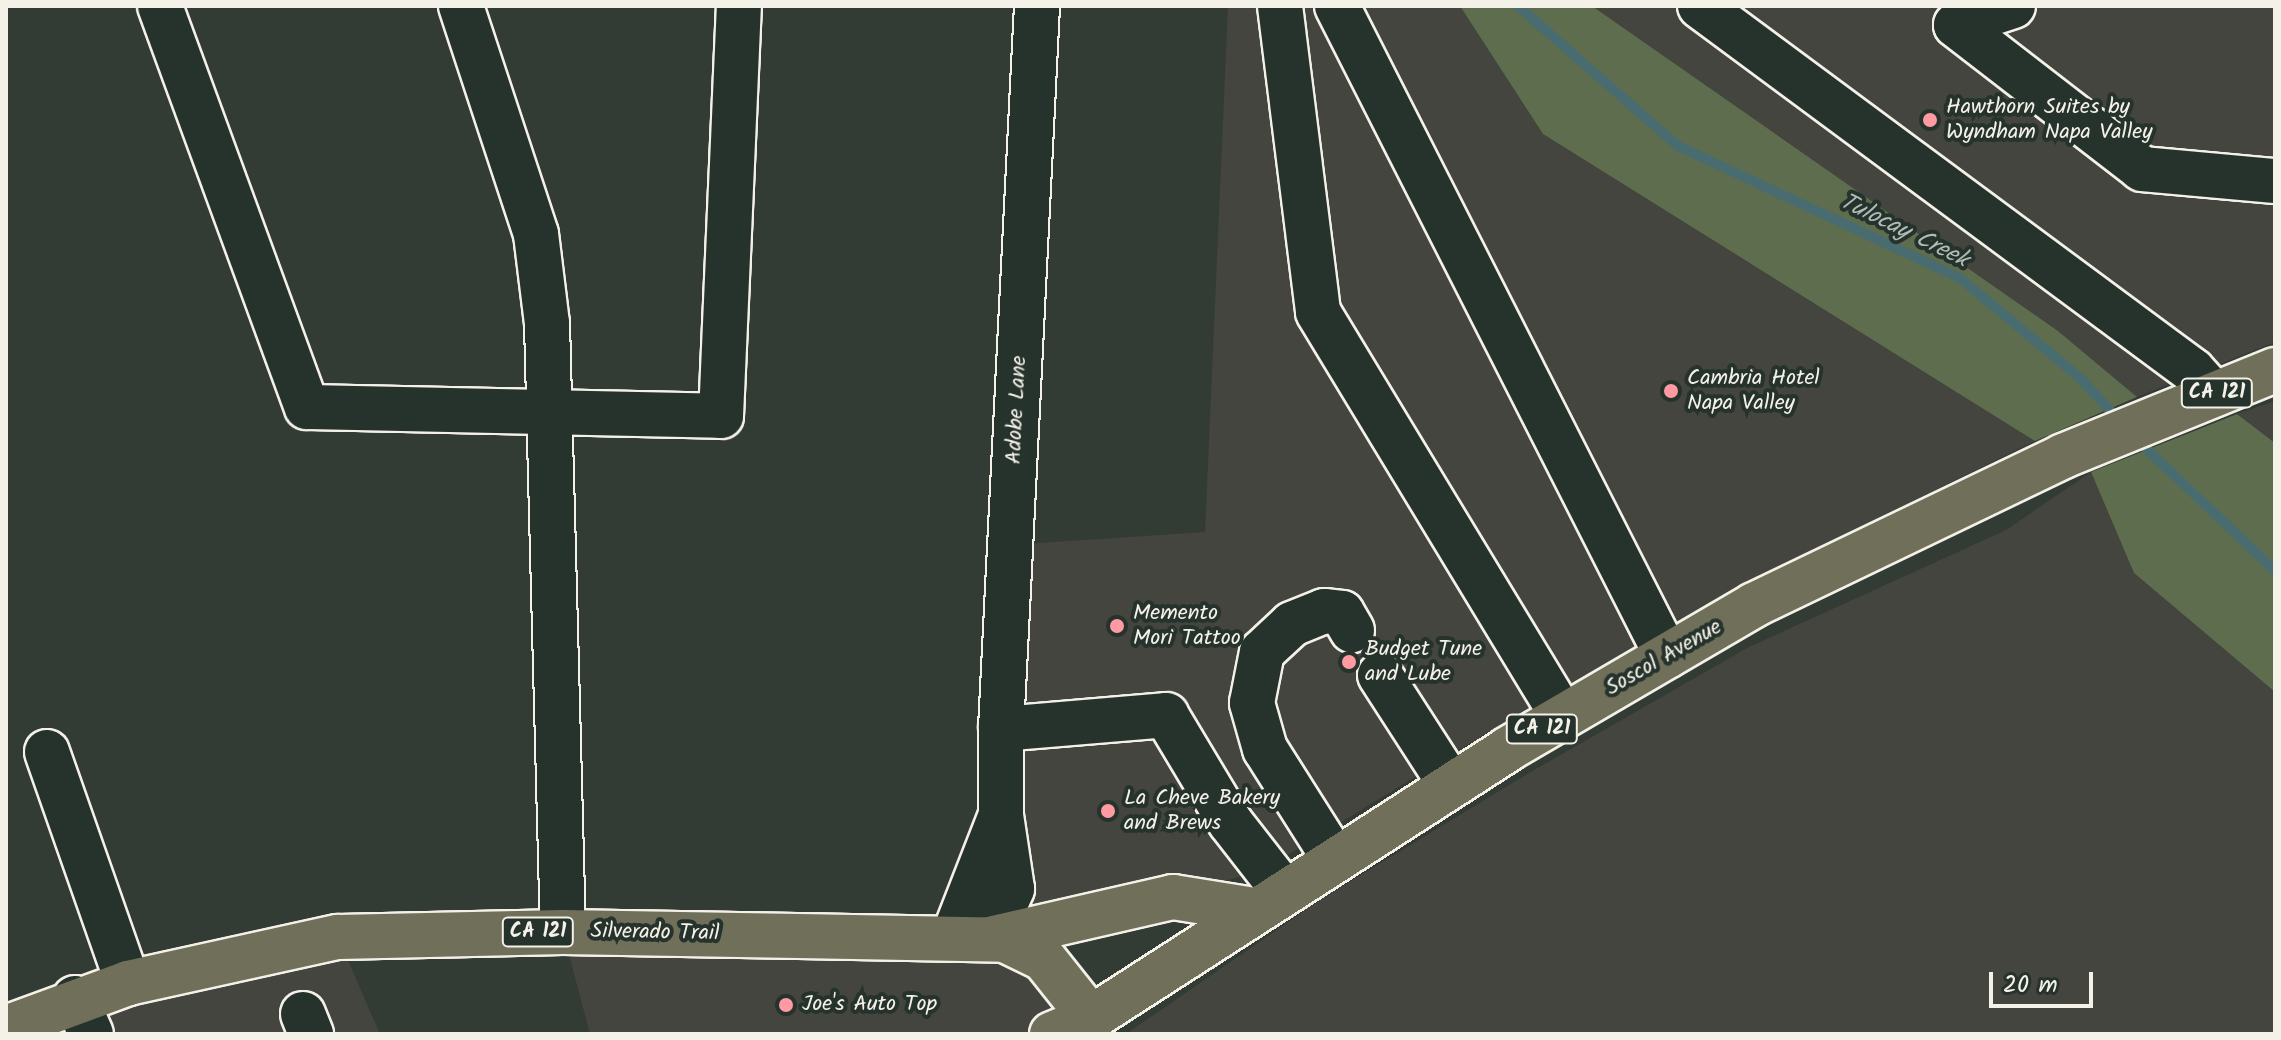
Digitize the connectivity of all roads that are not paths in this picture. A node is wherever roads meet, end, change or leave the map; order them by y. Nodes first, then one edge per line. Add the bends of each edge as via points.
1 (160, 6) edge
2 (461, 6) edge
3 (739, 6) edge
4 (1037, 6) edge
5 (1280, 6) edge
6 (1337, 6) edge
7 (1700, 6) edge
8 (2013, 6) edge
9 (1942, 16) edge
10 (2275, 181) edge
11 (2275, 370) edge
12 (2214, 394) junction
13 (546, 414) junction
14 (1352, 630) dead end
15 (1667, 656) junction
16 (1380, 675) dead end
17 (1563, 717) junction
18 (1001, 729) junction
19 (47, 752) dead end
20 (1451, 785) junction
21 (1334, 858) junction
22 (1268, 900) junction
23 (563, 932) junction
24 (972, 938) junction
25 (128, 983) junction
26 (83, 1016) edge
27 (6, 1028) edge
28 (1076, 1029) edge

1 - 13 street via 307,407
2 - 13 street via 536,234
3 - 13 street via 721,416
4 - 18 street, Adobe Lane
5 - 17 street via 1318,312
6 - 15 street
7 - 12 street via 2193,371
8 - 9 street
9 - 10 street via 2142,169
11 - 12 main road, Soscol Avenue / CA 121
12 - 15 main road, Soscol Avenue / CA 121 via 2063,456 1754,605
13 - 23 street
14 - 21 street via 1342,613 1324,611 1292,624 1262,652 1252,703 1265,749
15 - 17 main road, Soscol Avenue / CA 121
16 - 20 street
17 - 20 main road, Soscol Avenue / CA 121
18 - 22 street via 1166,715 1230,822
18 - 24 street, Adobe Lane via 1001,815 1012,889
19 - 25 street
20 - 21 main road, Soscol Avenue / CA 121
21 - 22 main road, Soscol Avenue / CA 121
22 - 24 main road via 1173,897
22 - 28 main road, Soscol Avenue / CA 121
23 - 24 main road, Silverado Trail / CA 121
23 - 25 main road, Silverado Trail / CA 121 via 338,937
24 - 28 main road, Silverado Trail / CA 121 via 1036,953
25 - 26 main road, Silverado Trail / CA 121
26 - 27 main road, Silverado Trail / CA 121

